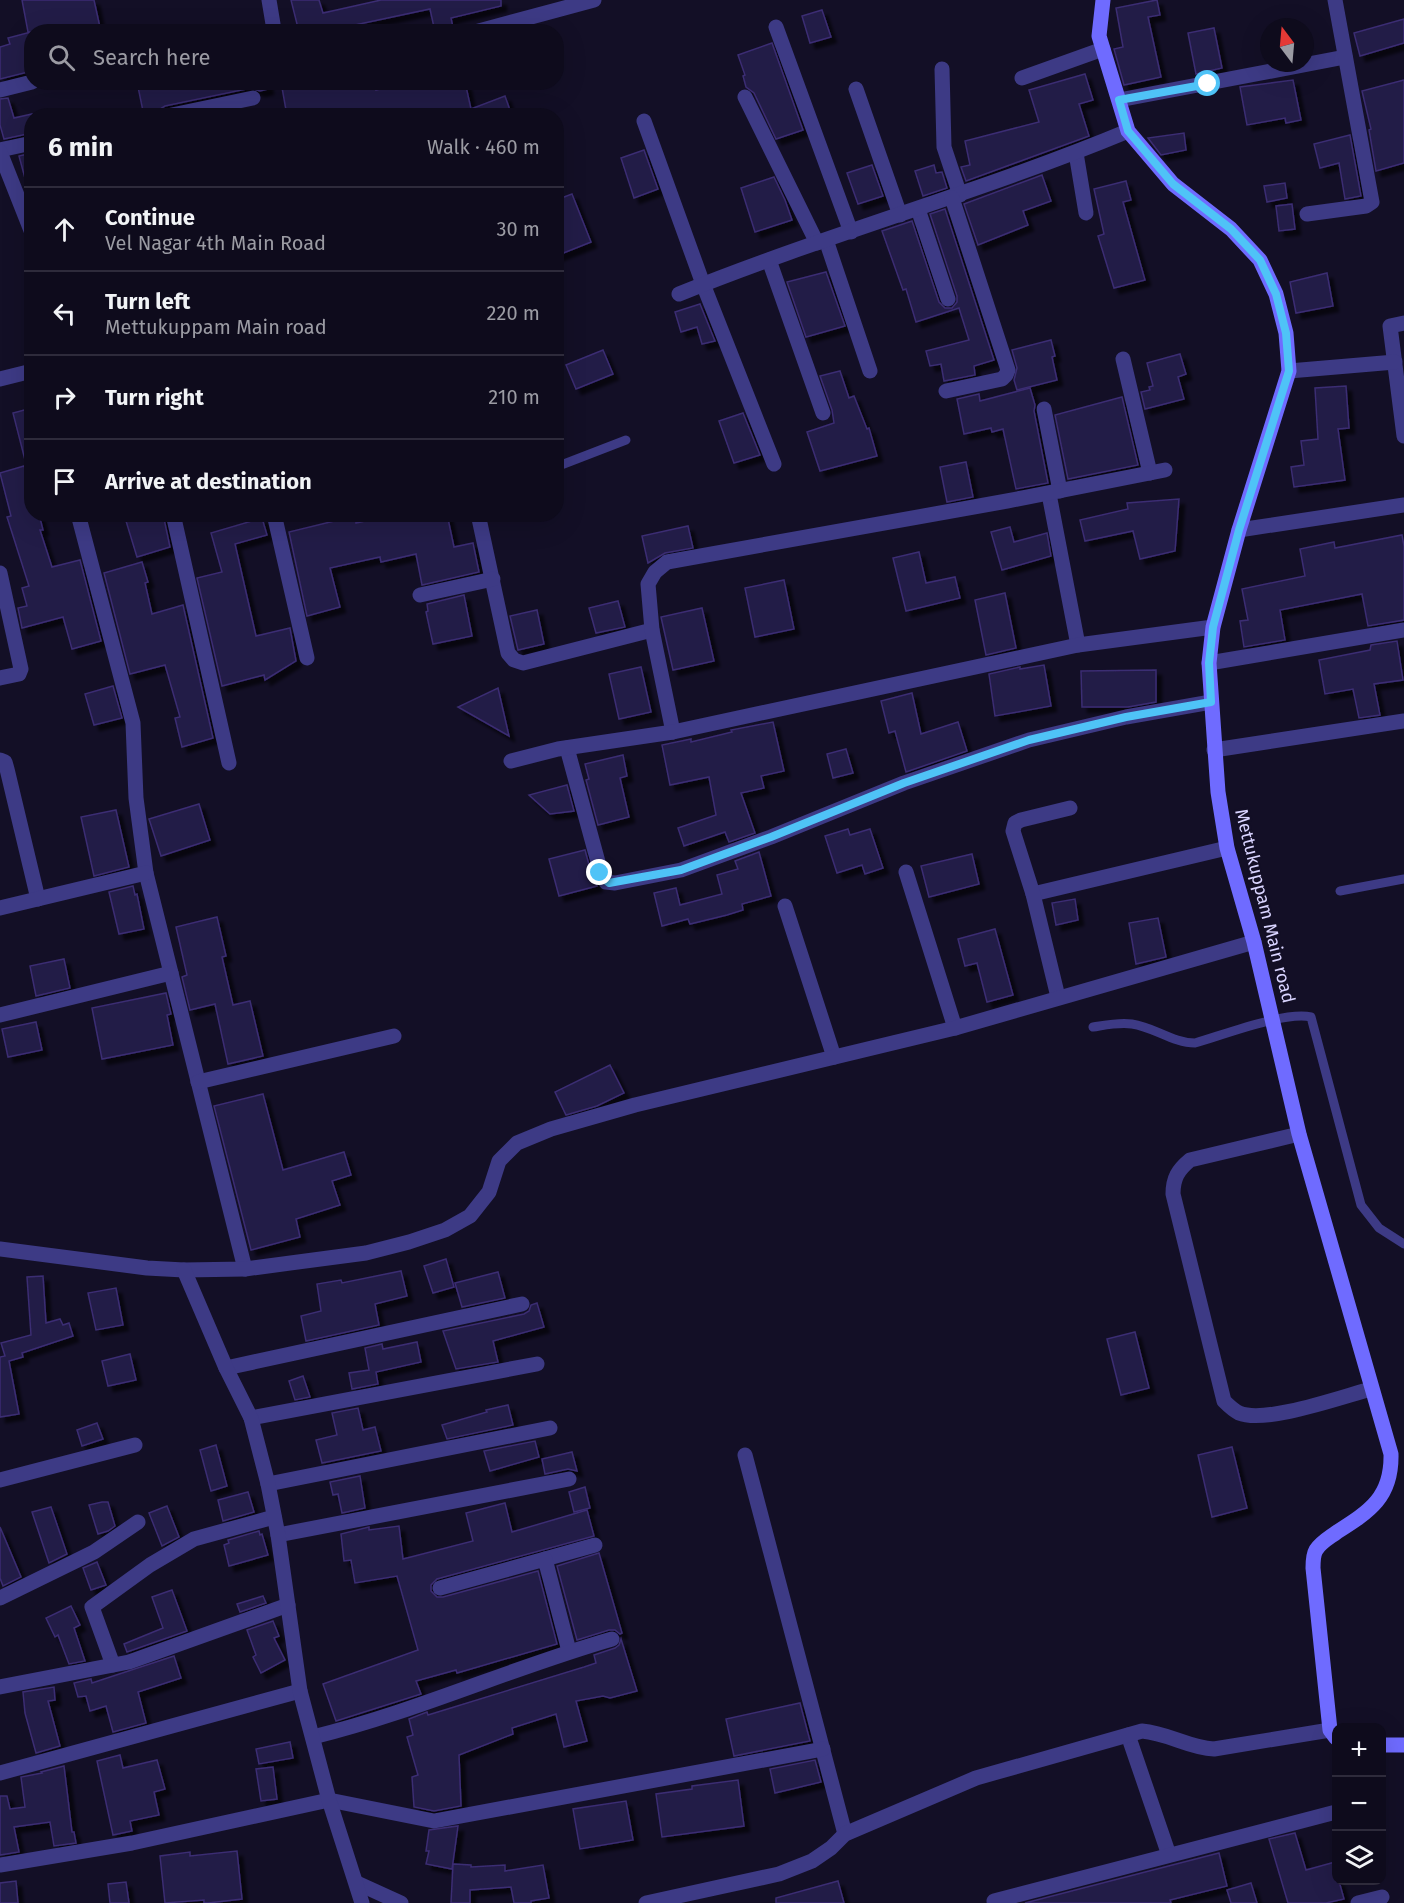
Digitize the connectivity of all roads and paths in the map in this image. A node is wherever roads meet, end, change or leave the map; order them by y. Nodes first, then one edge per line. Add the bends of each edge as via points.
1 (269, 0) edge
2 (594, 0) edge
3 (1103, 0) edge
4 (1335, 0) edge
5 (273, 24) dead end
6 (504, 24) edge
7 (776, 27) dead end
8 (1103, 49) junction
9 (1345, 57) junction
10 (942, 69) dead end
11 (1022, 78) dead end
12 (24, 84) edge
13 (856, 89) dead end
14 (0, 90) edge
15 (745, 96) dead end
16 (253, 98) dead end
17 (1119, 100) junction
18 (205, 108) edge
19 (644, 121) dead end
20 (1128, 131) junction
21 (24, 145) edge
22 (0, 151) edge
23 (1076, 153) junction
24 (956, 196) junction
25 (918, 209) junction
26 (24, 212) edge
27 (1086, 213) dead end
28 (1307, 214) dead end
29 (900, 215) junction
30 (851, 232) junction
31 (822, 242) junction
32 (769, 260) junction
33 (704, 284) junction
34 (680, 294) dead end
35 (948, 298) dead end
36 (1404, 323) edge
37 (1123, 359) dead end
38 (1395, 362) junction
39 (870, 371) dead end
40 (1289, 371) junction
41 (24, 373) edge
42 (0, 379) edge
43 (946, 391) dead end
44 (1402, 405) edge
45 (1044, 409) dead end
46 (823, 412) dead end
47 (1404, 436) edge
48 (626, 440) dead end
49 (564, 464) edge
50 (774, 464) dead end
51 (1054, 492) junction
52 (1404, 505) edge
53 (80, 522) edge
54 (175, 522) edge
55 (276, 522) edge
56 (480, 522) edge
57 (1239, 530) junction
58 (0, 573) edge
59 (493, 579) junction
60 (2, 590) edge
61 (420, 595) dead end
62 (1213, 627) junction
63 (652, 630) junction
64 (1404, 630) edge
65 (1078, 645) junction
66 (307, 658) dead end
67 (1209, 663) junction
68 (0, 678) edge
69 (1211, 702) junction
70 (1404, 721) edge
71 (673, 732) junction
72 (567, 748) junction
73 (1214, 750) junction
74 (0, 760) edge
75 (510, 761) dead end
76 (229, 764) dead end
77 (1070, 808) dead end
78 (1227, 848) junction
79 (906, 872) dead end
80 (146, 873) junction
81 (1404, 879) edge
82 (1340, 891) dead end
83 (1033, 894) junction
84 (38, 899) junction
85 (785, 906) dead end
86 (0, 908) edge
87 (1254, 942) junction
88 (171, 973) junction
89 (1058, 997) junction
90 (0, 1015) edge
91 (1272, 1021) junction
92 (1094, 1027) dead end
93 (955, 1028) junction
94 (394, 1036) dead end
95 (834, 1057) junction
96 (198, 1082) junction
97 (1299, 1134) junction
98 (1404, 1244) edge
99 (0, 1249) edge
100 (245, 1269) junction
101 (184, 1270) junction
102 (522, 1304) dead end
103 (537, 1364) dead end
104 (226, 1368) junction
105 (1371, 1389) junction
106 (250, 1418) junction
107 (550, 1428) dead end
108 (135, 1444) dead end
109 (745, 1455) dead end
110 (569, 1479) dead end
111 (0, 1480) edge
112 (268, 1484) junction
113 (274, 1517) junction
114 (138, 1522) dead end
115 (278, 1535) junction
116 (595, 1545) dead end
117 (545, 1558) junction
118 (440, 1588) dead end
119 (0, 1598) edge
120 (288, 1605) junction
121 (612, 1639) dead end
122 (569, 1651) junction
123 (112, 1665) junction
124 (0, 1687) edge
125 (300, 1691) junction
126 (1332, 1726) edge
127 (1332, 1734) edge
128 (1128, 1735) junction
129 (313, 1737) junction
130 (1386, 1745) edge
131 (1404, 1745) edge
132 (823, 1749) junction
133 (0, 1773) edge
134 (329, 1800) junction
135 (1332, 1813) edge
136 (845, 1834) junction
137 (1169, 1856) junction
138 (0, 1865) edge
139 (357, 1883) junction
140 (1382, 1897) dead end
141 (994, 1901) dead end
142 (655, 1902) edge
143 (362, 1903) edge
144 (401, 1903) edge
145 (1358, 1903) edge

1 - 5 street
2 - 6 street
3 - 8 main road, Mettukuppam Main road via 1099,36
4 - 9 street
7 - 30 street
8 - 11 street
8 - 17 main road, Mettukuppam Main road
9 - 17 street
9 - 28 street via 1372,202
10 - 24 street via 944,147
12 - 14 street
13 - 29 street
15 - 31 street
16 - 18 street
17 - 20 main road, Mettukuppam Main road
19 - 33 street
20 - 23 street
20 - 40 main road, Mettukuppam Main road via 1173,184 1231,229 1260,260 1284,323
21 - 22 street
22 - 26 street
23 - 24 street
23 - 27 street
24 - 25 street
24 - 43 street via 1008,370 1002,379
25 - 29 street
25 - 35 street
29 - 30 street
30 - 31 street
31 - 32 street
31 - 39 street
32 - 33 street
32 - 46 street
33 - 34 street
33 - 50 street
36 - 38 street via 1390,326
37 - 51 street via 1158,471
38 - 40 street
38 - 44 street
40 - 57 main road, Mettukuppam Main road
41 - 42 street
44 - 47 street
45 - 51 street
48 - 49 lane
51 - 63 street via 667,562 648,584
51 - 65 street
52 - 57 street
53 - 80 street via 133,723 136,798
54 - 76 street
55 - 66 street
56 - 59 street
57 - 62 main road, Mettukuppam Main road
58 - 60 street
59 - 61 street
59 - 63 street via 508,653 523,663
60 - 68 street via 21,669 15,676
62 - 65 street
62 - 67 main road, Mettukuppam Main road
63 - 71 street
64 - 67 street
65 - 71 street
67 - 69 main road, Mettukuppam Main road
69 - 72 street via 1029,740 904,783 692,866 615,883 606,882 600,873
69 - 73 main road, Mettukuppam Main road
70 - 73 street
71 - 72 street
72 - 75 street
73 - 78 main road, Mettukuppam Main road
74 - 84 street via 8,769
77 - 83 street via 1021,820 1013,826
78 - 83 street
78 - 87 main road, Mettukuppam Main road
79 - 93 street
80 - 84 street
80 - 88 street
81 - 82 lane
83 - 89 street
84 - 86 street
85 - 95 street
87 - 89 street
87 - 91 main road, Mettukuppam Main road
88 - 90 street
88 - 96 street
89 - 93 street
91 - 92 lane via 1196,1043 1184,1043 1130,1023
91 - 97 main road, Mettukuppam Main road
91 - 98 lane via 1301,1015 1311,1017 1361,1205 1379,1228
93 - 95 street
94 - 96 street
95 - 100 street via 635,1105 517,1143 499,1161 489,1192 470,1216 445,1230 366,1253
96 - 100 street
97 - 105 main road, Mettukuppam Main road
97 - 105 street via 1190,1160 1173,1182 1224,1401 1237,1412 1274,1415
99 - 101 street
100 - 101 street
101 - 104 street
102 - 104 street
103 - 106 street
104 - 106 street
105 - 126 main road, Mettukuppam Main road via 1391,1454 1385,1491 1369,1511 1322,1542 1314,1552
106 - 112 street
107 - 112 street
108 - 111 street
109 - 132 street
110 - 115 street
112 - 113 street
113 - 115 street
113 - 123 street via 195,1539 150,1565 92,1607
114 - 119 street via 94,1552
115 - 120 street
116 - 117 street
117 - 118 street
117 - 122 street
120 - 123 street
120 - 125 street
121 - 122 street
122 - 129 street via 357,1726
123 - 124 street
125 - 129 street
125 - 133 street
127 - 128 street via 1214,1749 1202,1749 1158,1732
128 - 136 street via 976,1778
128 - 137 street
129 - 134 street
130 - 131 main road
132 - 134 street via 434,1821
132 - 136 street
134 - 138 street via 132,1843
134 - 139 street
135 - 137 street
136 - 142 street via 812,1861 779,1874
137 - 141 street
139 - 143 street
139 - 144 street
140 - 145 street

